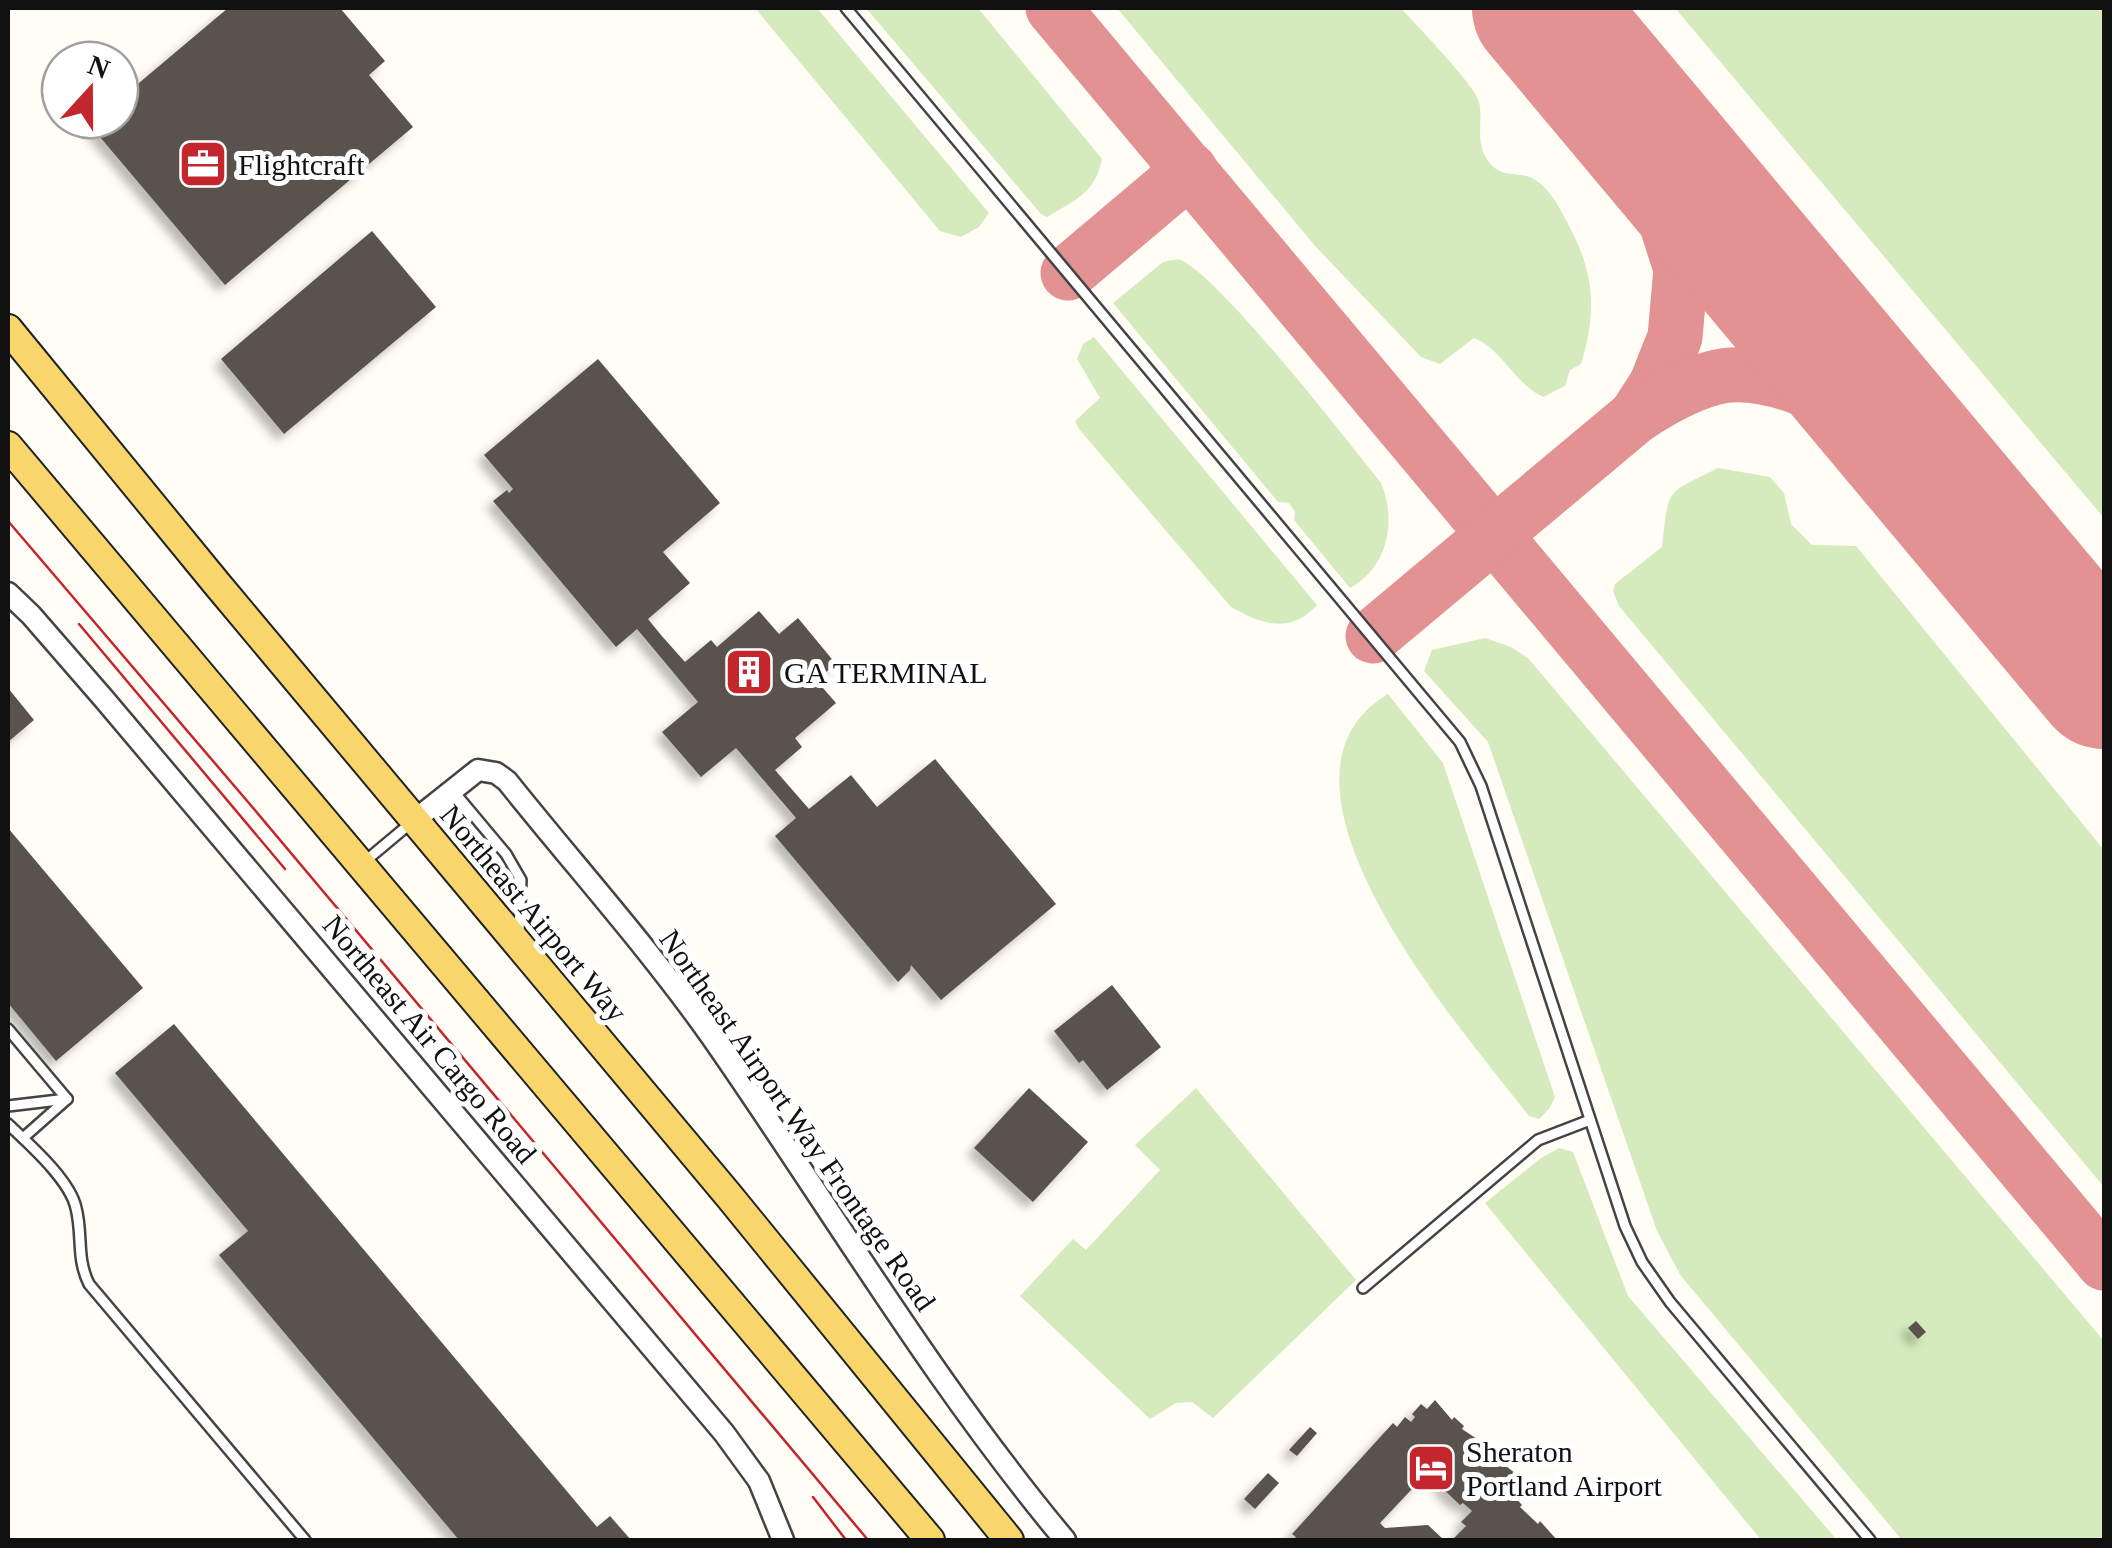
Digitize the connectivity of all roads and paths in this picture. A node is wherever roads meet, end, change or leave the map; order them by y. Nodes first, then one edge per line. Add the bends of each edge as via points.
1 (846, 8) edge
2 (8, 329) edge
3 (8, 446) edge
4 (8, 593) edge
5 (451, 789) junction
6 (414, 820) junction
7 (360, 866) junction
8 (518, 946) junction
9 (8, 1029) edge
10 (66, 1100) junction
11 (8, 1106) edge
12 (1590, 1120) junction
13 (8, 1124) edge
14 (23, 1138) junction
15 (1363, 1288) dead end
16 (304, 1540) edge
17 (782, 1540) edge
18 (930, 1540) edge
19 (1008, 1540) edge
20 (1065, 1540) edge
21 (1870, 1540) edge

1 - 12 lane via 1460,742 1481,786
2 - 6 main road, Northeast Airport Way
3 - 7 main road
4 - 17 street, Northeast Air Cargo Road via 724,1433 759,1482
5 - 6 street, Northeast Airport Way Frontage Road
5 - 8 lane via 521,880
5 - 20 street, Northeast Airport Way Frontage Road via 478,770 506,781 658,964 929,1364
6 - 7 lane
6 - 8 main road, Northeast Airport Way
7 - 18 main road
8 - 19 main road, Northeast Airport Way
9 - 10 lane
10 - 11 lane
10 - 14 lane
12 - 15 lane via 1538,1140
12 - 21 lane via 1642,1262
13 - 14 lane
14 - 16 lane via 74,1199 80,1267 89,1284

